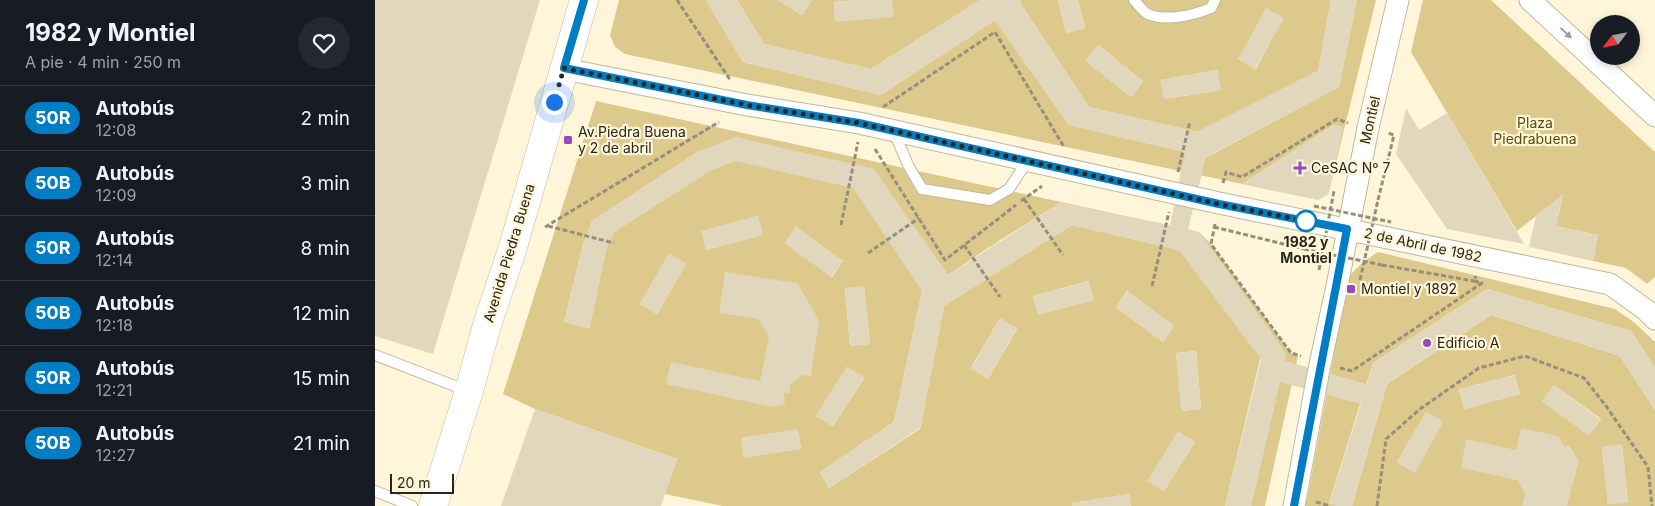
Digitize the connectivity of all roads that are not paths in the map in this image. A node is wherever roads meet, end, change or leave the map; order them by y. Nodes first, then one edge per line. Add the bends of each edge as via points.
1 (583, 0) edge
2 (1134, 0) edge
3 (1215, 0) edge
4 (1398, 0) edge
5 (1530, 0) edge
6 (564, 68) junction
7 (1655, 116) edge
8 (893, 130) junction
9 (1028, 160) junction
10 (1347, 229) junction
11 (1655, 319) edge
12 (375, 355) edge
13 (469, 391) junction
14 (375, 491) edge
15 (412, 506) edge
16 (433, 506) edge
17 (1294, 506) edge

1 - 6 main road, Avenida Piedra Buena
2 - 3 lane via 1147,14 1169,17 1193,15 1211,8
4 - 10 street, Montiel
5 -> 7 street
6 - 8 street, 2 de Abril de 1982 via 859,130
6 - 13 main road, Avenida Piedra Buena
8 - 9 street, 2 de Abril de 1982
8 - 9 lane via 922,189 989,200 1009,190
9 - 10 street, 2 de Abril de 1982 via 1219,204
10 - 11 street, 2 de Abril de 1982 via 1610,284
10 - 17 street, Montiel
12 - 13 lane
13 - 16 main road, Avenida Piedra Buena
14 - 15 lane

